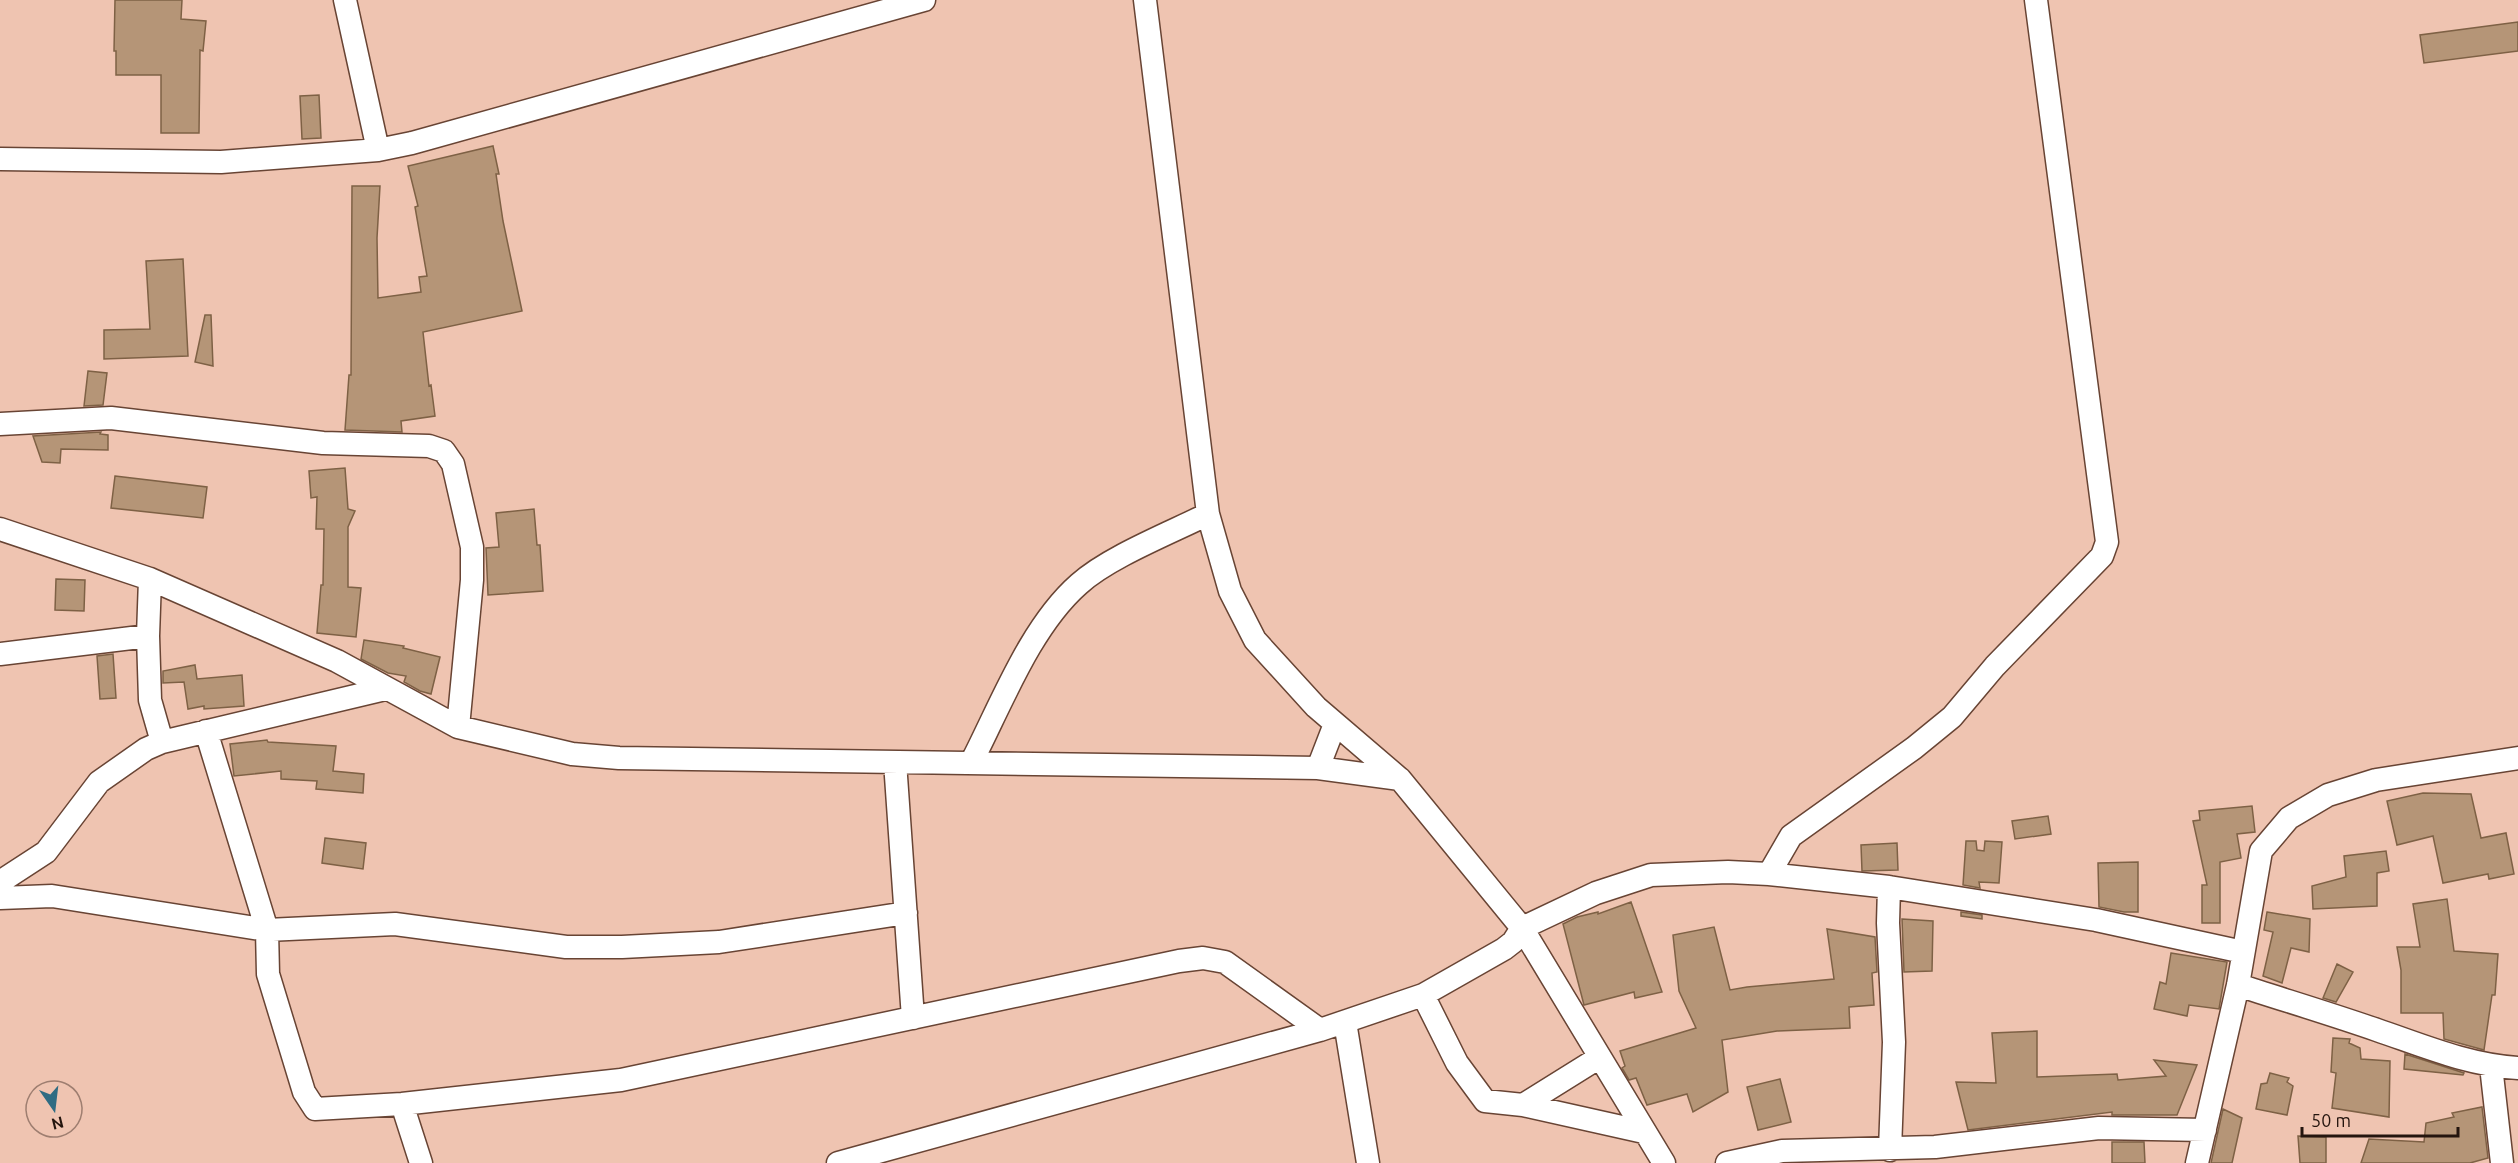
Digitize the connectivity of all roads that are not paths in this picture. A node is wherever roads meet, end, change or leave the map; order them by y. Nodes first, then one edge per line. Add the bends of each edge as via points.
1 (345, 0) edge
2 (924, 0) edge
3 (1145, 0) edge
4 (2036, 0) edge
5 (378, 150) junction
6 (0, 159) edge
7 (0, 424) edge
8 (1208, 514) junction
9 (0, 529) edge
10 (150, 579) junction
11 (148, 636) junction
12 (0, 654) edge
13 (385, 689) junction
14 (1335, 724) junction
15 (458, 727) junction
16 (207, 731) junction
17 (162, 742) junction
18 (2518, 758) edge
19 (895, 762) junction
20 (971, 763) junction
21 (1318, 768) junction
22 (1400, 779) junction
23 (1769, 874) junction
24 (0, 882) edge
25 (1889, 887) junction
26 (0, 898) edge
27 (906, 913) junction
28 (1522, 928) junction
29 (267, 930) junction
30 (2243, 952) junction
31 (2238, 985) junction
32 (1423, 995) junction
33 (913, 1018) junction
34 (1346, 1022) junction
35 (1320, 1030) junction
36 (1600, 1058) junction
37 (2491, 1066) junction
38 (2518, 1068) edge
39 (402, 1104) junction
40 (1523, 1105) junction
41 (2205, 1130) junction
42 (1644, 1132) junction
43 (1900, 1154) edge
44 (421, 1163) edge
45 (838, 1163) edge
46 (1368, 1163) edge
47 (1664, 1163) edge
48 (1726, 1163) edge
49 (2197, 1163) edge
50 (2502, 1163) edge

1 - 5 street
2 - 5 street
3 - 8 street
4 - 23 street via 2107,542 2103,556 1995,666 1952,717 1791,836
5 - 6 street via 221,162
7 - 15 street via 111,418 295,441 429,446 444,451 453,465 472,547
8 - 14 street via 1230,591 1255,640
8 - 20 street via 1108,565 1080,583 1054,609
9 - 10 street
10 - 11 street
10 - 13 street via 336,661
11 - 12 street
11 - 17 street via 150,700
13 - 15 street
13 - 16 street
14 - 21 street
14 - 22 street
15 - 19 street via 572,754 619,758
16 - 17 street
16 - 29 street
17 - 24 street via 99,782 46,852
18 - 30 street via 2376,780 2328,795 2289,818 2261,851
19 - 20 street
19 - 27 street
20 - 21 street
21 - 22 street
22 - 28 street
23 - 25 street
23 - 28 street via 1651,875 1596,893
25 - 30 street via 2096,920
25 - 43 street
26 - 29 street via 52,896
27 - 29 street via 718,942 622,947 566,947 395,924
27 - 33 street
28 - 32 street via 1504,949
28 - 36 street
29 - 39 street via 268,974 304,1092 315,1109
30 - 31 street
31 - 37 street
31 - 41 street
32 - 34 street
32 - 40 street via 1457,1063 1485,1101
33 - 35 street via 1203,958 1225,962
33 - 39 street via 621,1080
34 - 35 street
34 - 46 street
35 - 45 street
36 - 40 street
36 - 42 street
37 - 38 street
37 - 50 street
39 - 44 street
40 - 42 street
41 - 43 street via 2099,1128
41 - 49 street
42 - 47 street
43 - 48 street via 1782,1151

